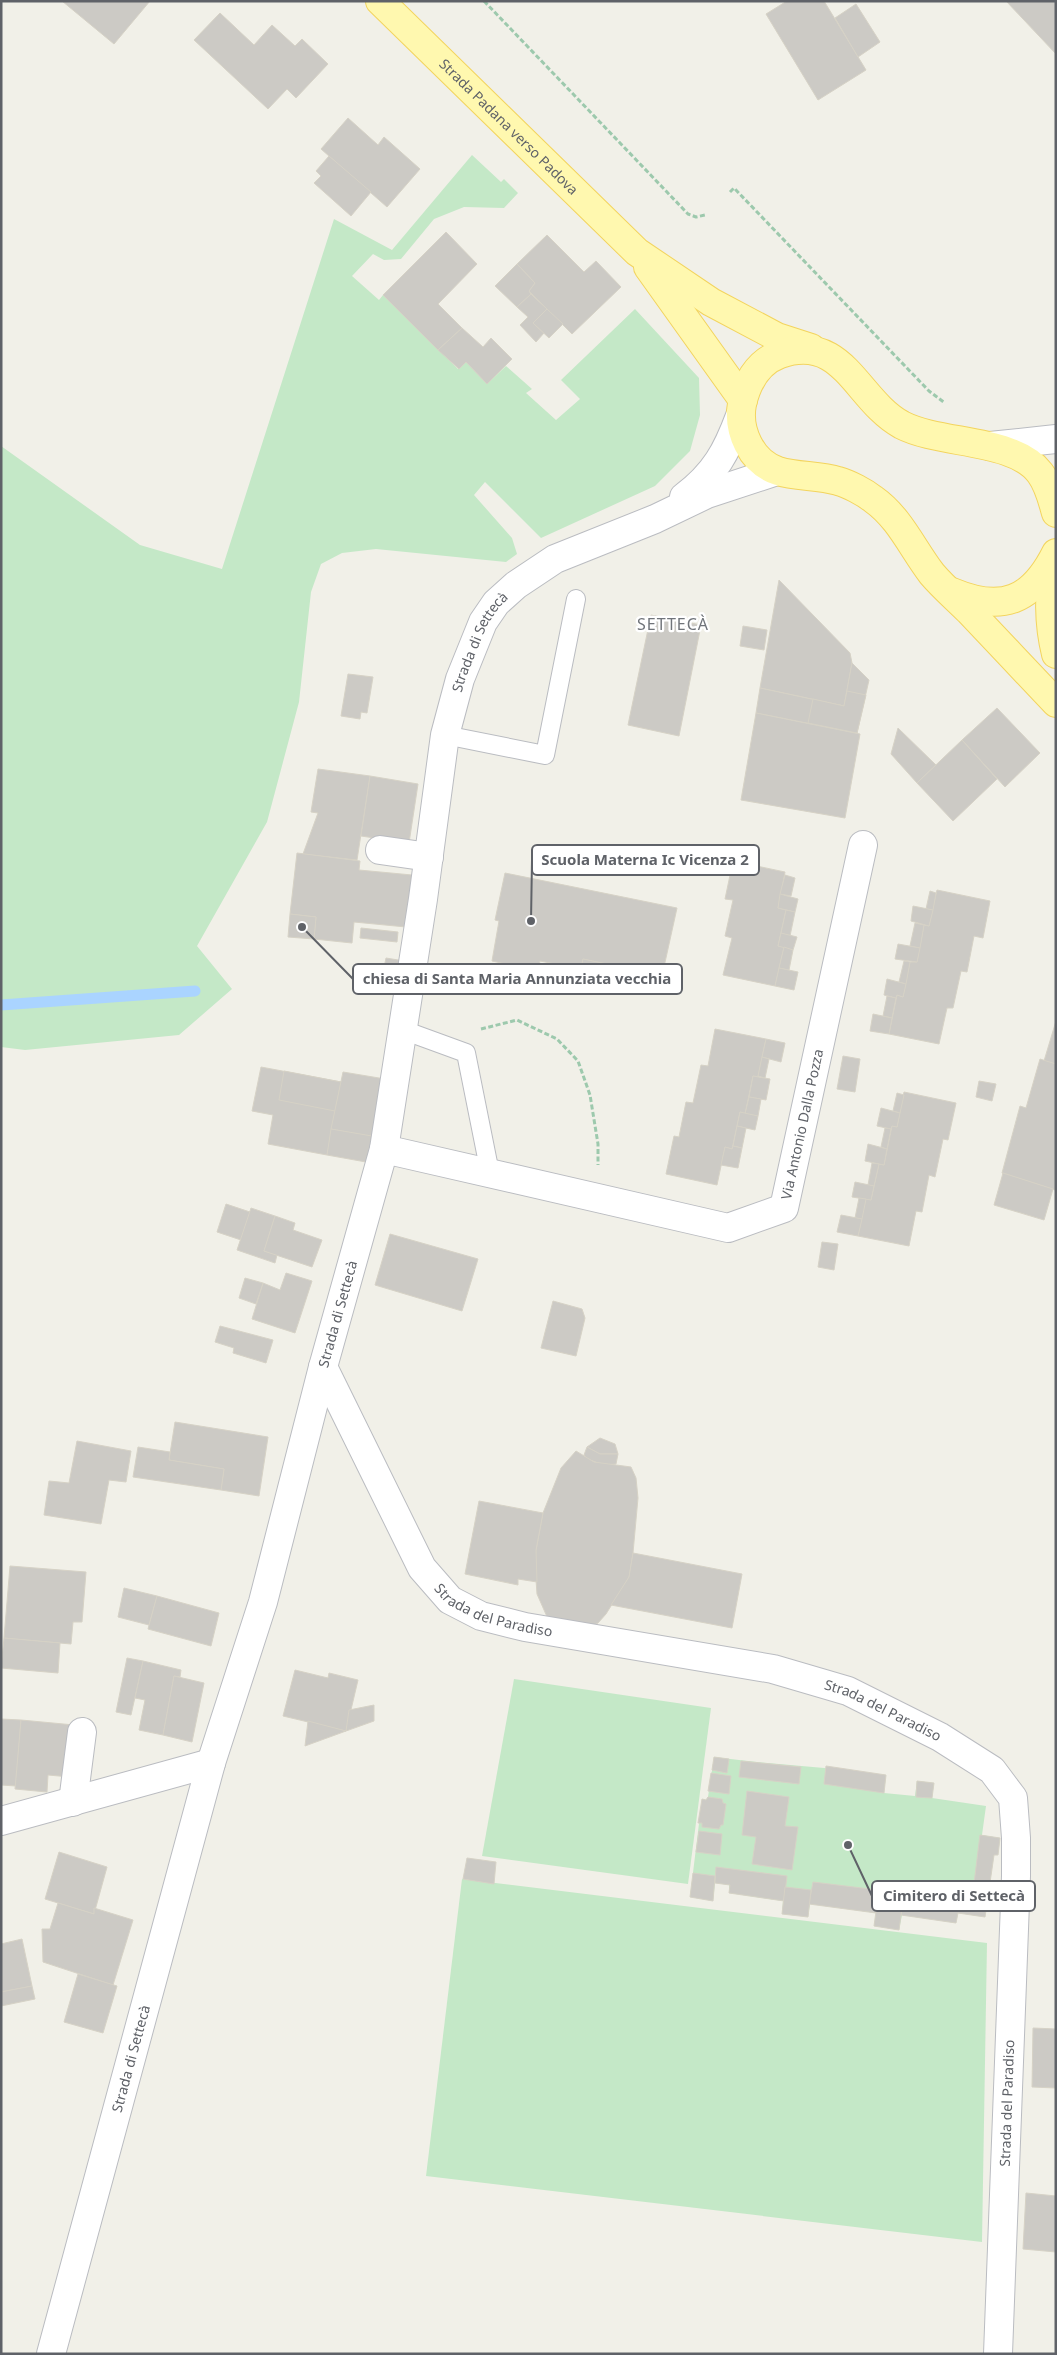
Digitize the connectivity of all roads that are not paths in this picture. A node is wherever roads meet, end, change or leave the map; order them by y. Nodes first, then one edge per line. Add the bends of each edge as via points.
1 (380, 1) edge
2 (637, 252) junction
3 (822, 352) junction
4 (741, 408) junction
5 (1056, 439) edge
6 (990, 446) junction
7 (777, 471) junction
8 (1056, 513) edge
9 (655, 519) junction
10 (1056, 552) edge
11 (950, 592) junction
12 (576, 599) dead end
13 (1056, 654) edge
14 (1056, 703) edge
15 (445, 735) junction
16 (863, 845) dead end
17 (380, 850) dead end
18 (429, 857) junction
19 (402, 1030) junction
20 (384, 1148) junction
21 (490, 1173) junction
22 (323, 1367) junction
23 (82, 1732) dead end
24 (211, 1763) junction
25 (73, 1802) junction
26 (1, 1821) edge
27 (51, 2354) edge
28 (998, 2354) edge

1 - 2 main road, Strada Padana verso Padova
2 - 3 main road, Strada Padana verso Padova via 711,302 778,337
2 - 4 main road, Strada Padana verso Padova
3 - 4 main road via 796,349 772,357 754,373
3 - 6 main road via 844,367 887,415 902,424 919,432
4 - 7 main road via 746,442 760,460
4 - 9 street via 729,446 701,484
5 - 6 street
6 - 8 main road via 1019,456 1040,472 1051,491
7 - 9 street via 707,494
7 - 11 main road via 839,481 873,499 898,522 933,575
9 - 15 street, Strada di Settecà via 555,559 496,603 483,622 460,679
10 - 11 main road via 1045,575 1029,591 1008,600 989,603
10 - 13 main road via 1049,615
11 - 14 main road
12 - 15 lane via 545,755
15 - 18 street, Strada di Settecà
16 - 21 street, Via Antonio Dalla Pozza via 784,1208 728,1228
17 - 18 street
18 - 19 street, Strada di Settecà
19 - 20 street, Strada di Settecà
19 - 21 lane via 466,1053
20 - 21 street, Via Antonio Dalla Pozza
20 - 22 street, Strada di Settecà
22 - 24 street, Strada di Settecà via 263,1602
22 - 28 street, Strada del Paradiso via 422,1568 450,1600 481,1616 525,1627 773,1669 848,1691 940,1737 992,1770 1013,1798 1016,1876
23 - 25 street
24 - 25 street
24 - 27 street, Strada di Settecà
25 - 26 street

